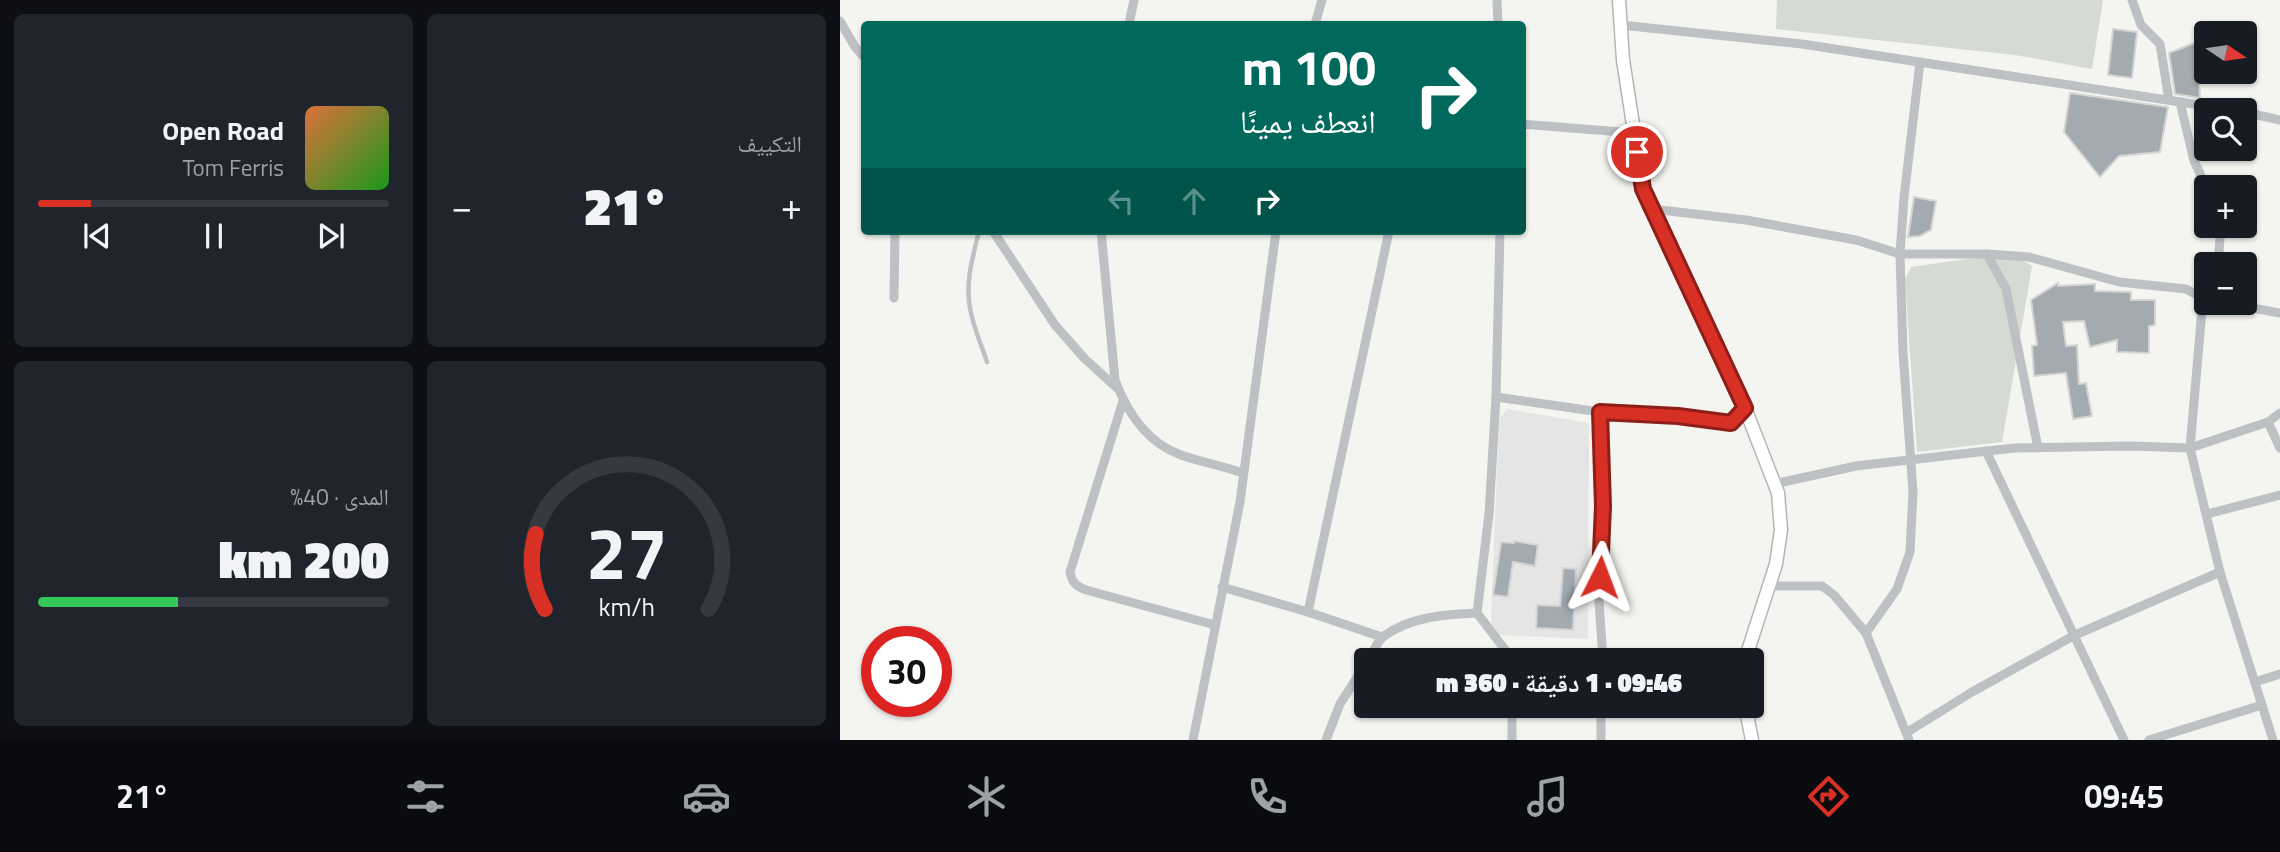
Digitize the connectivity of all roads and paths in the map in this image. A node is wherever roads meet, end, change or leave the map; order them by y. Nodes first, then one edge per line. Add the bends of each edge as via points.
1 (1134, 0) edge
2 (1322, 0) edge
3 (1497, 0) edge
4 (1619, 0) edge
5 (2132, 0) edge
6 (840, 21) edge
7 (1130, 21) edge
8 (1316, 21) edge
9 (1498, 21) edge
10 (1621, 25) junction
11 (861, 54) edge
12 (1920, 62) junction
13 (2169, 100) junction
14 (2180, 102) junction
15 (2194, 104) edge
16 (2257, 115) edge
17 (2280, 120) edge
18 (1526, 124) edge
19 (1634, 133) junction
20 (2201, 175) edge
21 (1652, 209) junction
22 (895, 235) edge
23 (978, 235) edge
24 (996, 235) edge
25 (1101, 235) edge
26 (1275, 235) edge
27 (1388, 235) edge
28 (1500, 235) edge
29 (1900, 254) junction
30 (1987, 254) junction
31 (2194, 292) edge
32 (894, 298) dead end
33 (2257, 309) edge
34 (2280, 313) edge
35 (2203, 315) edge
36 (987, 362) dead end
37 (1119, 390) junction
38 (1496, 397) junction
39 (1123, 401) junction
40 (1745, 408) junction
41 (1600, 412) junction
42 (2280, 413) edge
43 (2268, 422) junction
44 (2038, 447) junction
45 (2190, 448) junction
46 (2280, 448) edge
47 (1986, 451) junction
48 (1911, 460) junction
49 (1243, 473) junction
50 (1774, 484) junction
51 (2280, 495) edge
52 (2207, 514) junction
53 (2220, 572) junction
54 (1222, 586) junction
55 (1770, 586) junction
56 (1308, 612) junction
57 (1477, 613) junction
58 (1215, 625) junction
59 (1866, 633) junction
60 (2075, 635) junction
61 (1382, 637) junction
62 (1375, 648) edge
63 (1504, 648) edge
64 (1602, 648) edge
65 (1749, 648) edge
66 (2280, 674) edge
67 (1354, 682) edge
68 (2255, 682) junction
69 (2262, 705) junction
70 (1512, 718) edge
71 (1601, 718) edge
72 (1748, 718) edge
73 (1907, 737) edge
74 (1193, 740) edge
75 (1326, 740) edge
76 (1512, 740) edge
77 (1601, 740) edge
78 (1752, 740) edge
79 (2124, 740) edge
80 (2149, 740) edge
81 (2273, 740) edge

1 - 7 street
2 - 8 street
3 - 9 street
4 - 10 main road
5 - 13 street via 2141,25 2160,44
6 - 11 street
10 - 12 street
10 - 19 main road
12 - 13 street
12 - 29 street
13 - 14 street
14 - 15 street
14 - 20 street
16 - 17 street
18 - 19 street
19 - 21 main road via 1643,189
21 - 29 street via 1856,240
21 - 40 main road
22 - 32 street
23 - 36 lane via 968,294
24 - 37 street via 1055,325
25 - 37 street
26 - 49 street
27 - 56 street
28 - 38 street
29 - 30 street
29 - 48 street
30 - 31 street via 2029,257 2119,282
30 - 44 street via 2006,289
33 - 34 street
35 - 45 street
37 - 39 street
38 - 41 street
38 - 57 street
39 - 49 street via 1147,435 1179,454
39 - 58 street via 1071,579 1086,590
40 - 41 street via 1731,423
40 - 50 main road
41 - 64 street via 1603,506 1598,601
42 - 43 street
43 - 45 street
43 - 46 street
44 - 45 street
44 - 47 street
45 - 52 street
47 - 48 street
47 - 60 street
48 - 50 street via 1856,466
48 - 59 street via 1906,566 1897,589
49 - 54 street
50 - 55 main road via 1781,530
51 - 52 street
52 - 53 street
53 - 60 street
53 - 68 street
54 - 56 street
54 - 58 street
55 - 59 street via 1822,586
55 - 65 main road
56 - 61 street
57 - 61 street via 1419,620
57 - 63 street
58 - 74 street
59 - 73 street
60 - 73 street via 1972,692
60 - 79 street
61 - 62 street
66 - 68 street
67 - 75 street
68 - 69 street
69 - 80 street
69 - 81 street
70 - 76 street
71 - 77 street
72 - 78 main road

